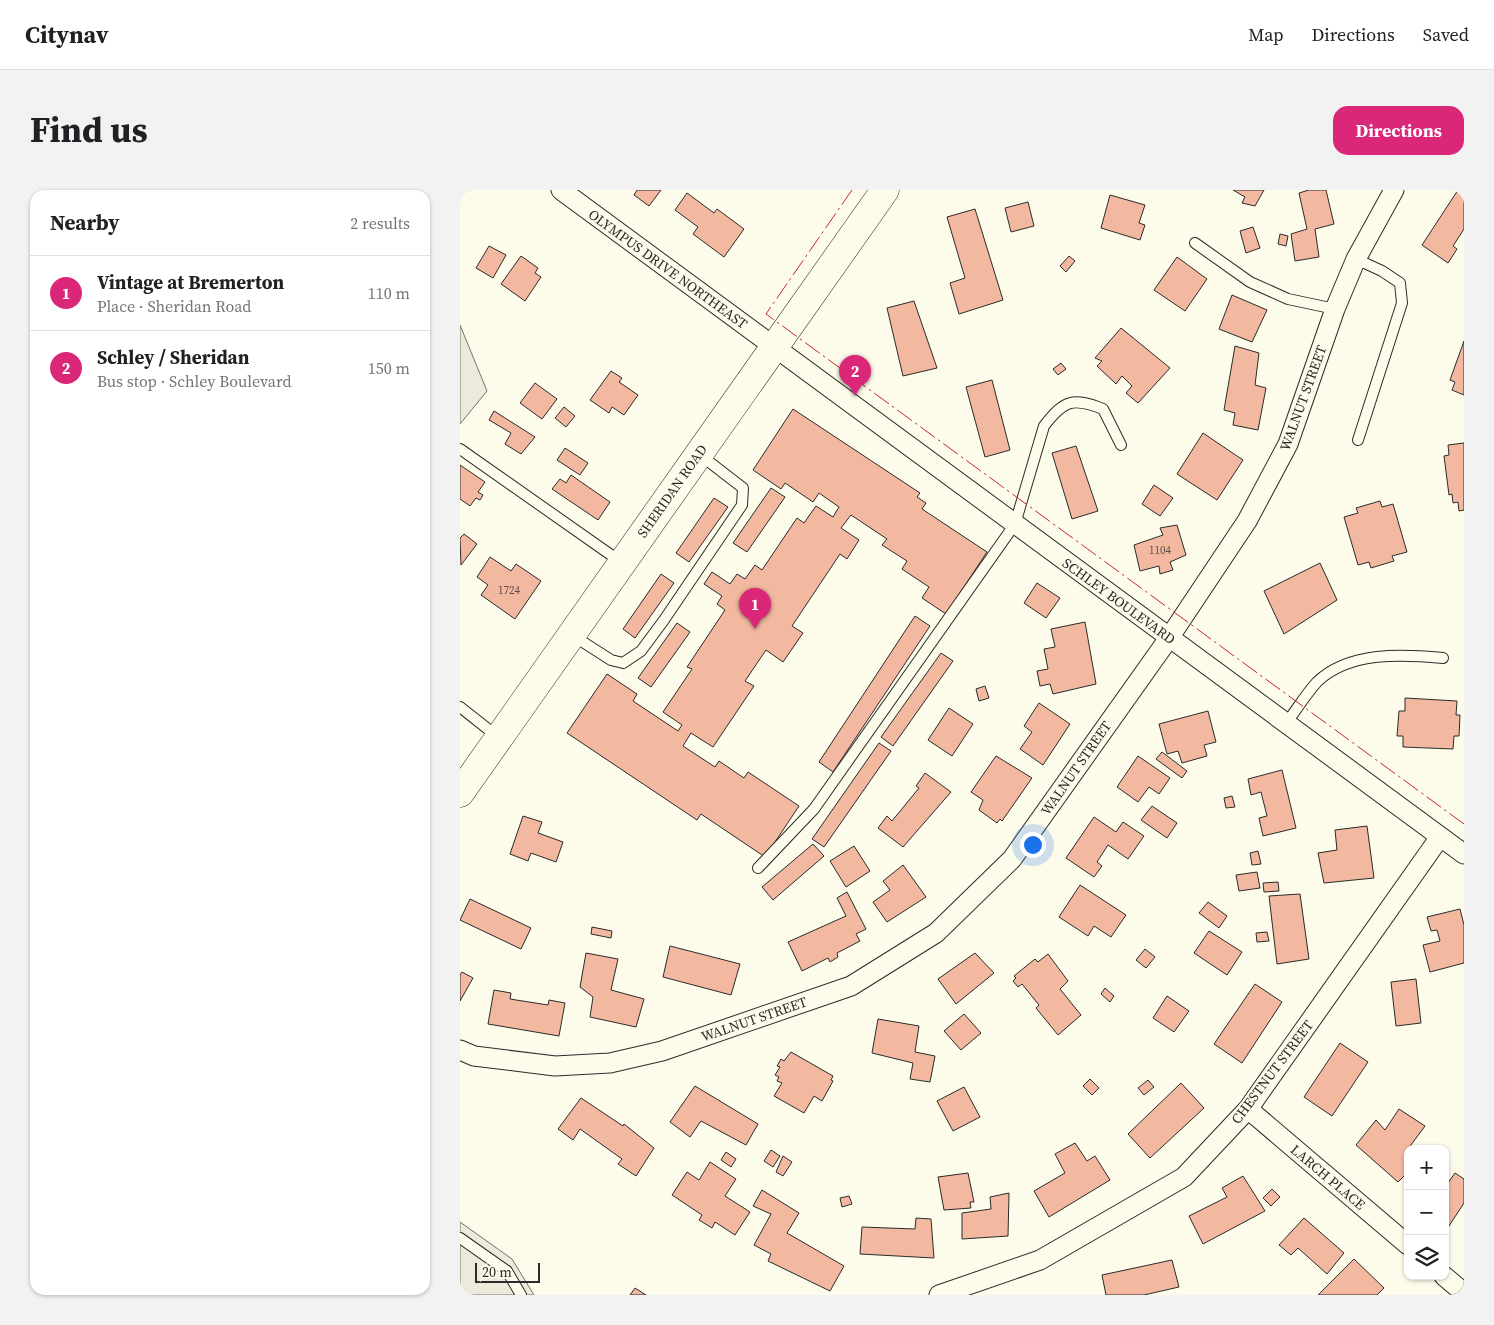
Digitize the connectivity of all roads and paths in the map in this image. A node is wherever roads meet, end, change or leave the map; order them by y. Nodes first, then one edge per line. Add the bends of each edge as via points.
1 (561, 190) edge
2 (884, 190) edge
3 (1394, 190) edge
4 (1195, 243) dead end
5 (1356, 259) junction
6 (1335, 308) junction
7 (774, 347) junction
8 (1358, 440) dead end
9 (1121, 446) dead end
10 (460, 449) edge
11 (699, 454) junction
12 (1015, 524) junction
13 (622, 563) junction
14 (571, 634) junction
15 (1169, 638) junction
16 (1443, 658) dead end
17 (460, 707) edge
18 (1287, 722) junction
19 (499, 738) junction
20 (460, 792) edge
21 (1440, 836) junction
22 (1464, 854) edge
23 (758, 868) dead end
24 (460, 1050) edge
25 (1248, 1109) junction
26 (460, 1238) edge
27 (1404, 1242) edge
28 (1449, 1280) edge
29 (1464, 1293) edge
30 (521, 1295) edge
31 (939, 1295) edge

1 - 7 street, OLYMPUS DRIVE NORTHEAST
2 - 7 main road, SHERIDAN ROAD
3 - 5 street, WALNUT STREET
4 - 6 lane via 1250,282 1288,299
5 - 6 street, WALNUT STREET
5 - 8 lane via 1400,283 1402,303
6 - 15 street, WALNUT STREET via 1288,444 1247,521
7 - 11 main road, SHERIDAN ROAD
7 - 12 street, SCHLEY BOULEVARD
9 - 12 lane via 1103,409 1084,401 1067,402 1044,426
10 - 13 lane
11 - 13 main road, SHERIDAN ROAD
11 - 14 lane via 743,488 742,505 664,620 640,651 623,663 611,660
12 - 15 street, SCHLEY BOULEVARD
12 - 23 lane via 814,809
13 - 14 main road, SHERIDAN ROAD
14 - 19 main road, SHERIDAN ROAD
15 - 18 street, SCHLEY BOULEVARD
15 - 24 street, WALNUT STREET via 1012,859 936,933 851,986 662,1051 610,1063 555,1066 474,1056
16 - 18 lane via 1405,655 1353,662 1317,682
17 - 19 lane
18 - 21 street, SCHLEY BOULEVARD
19 - 20 main road, SHERIDAN ROAD
21 - 22 street, SCHLEY BOULEVARD
21 - 25 street, CHESTNUT STREET
25 - 27 street, LARCH PLACE
25 - 31 street, CHESTNUT STREET via 1184,1176 1121,1215 1040,1260
26 - 30 lane via 507,1271
28 - 29 street

